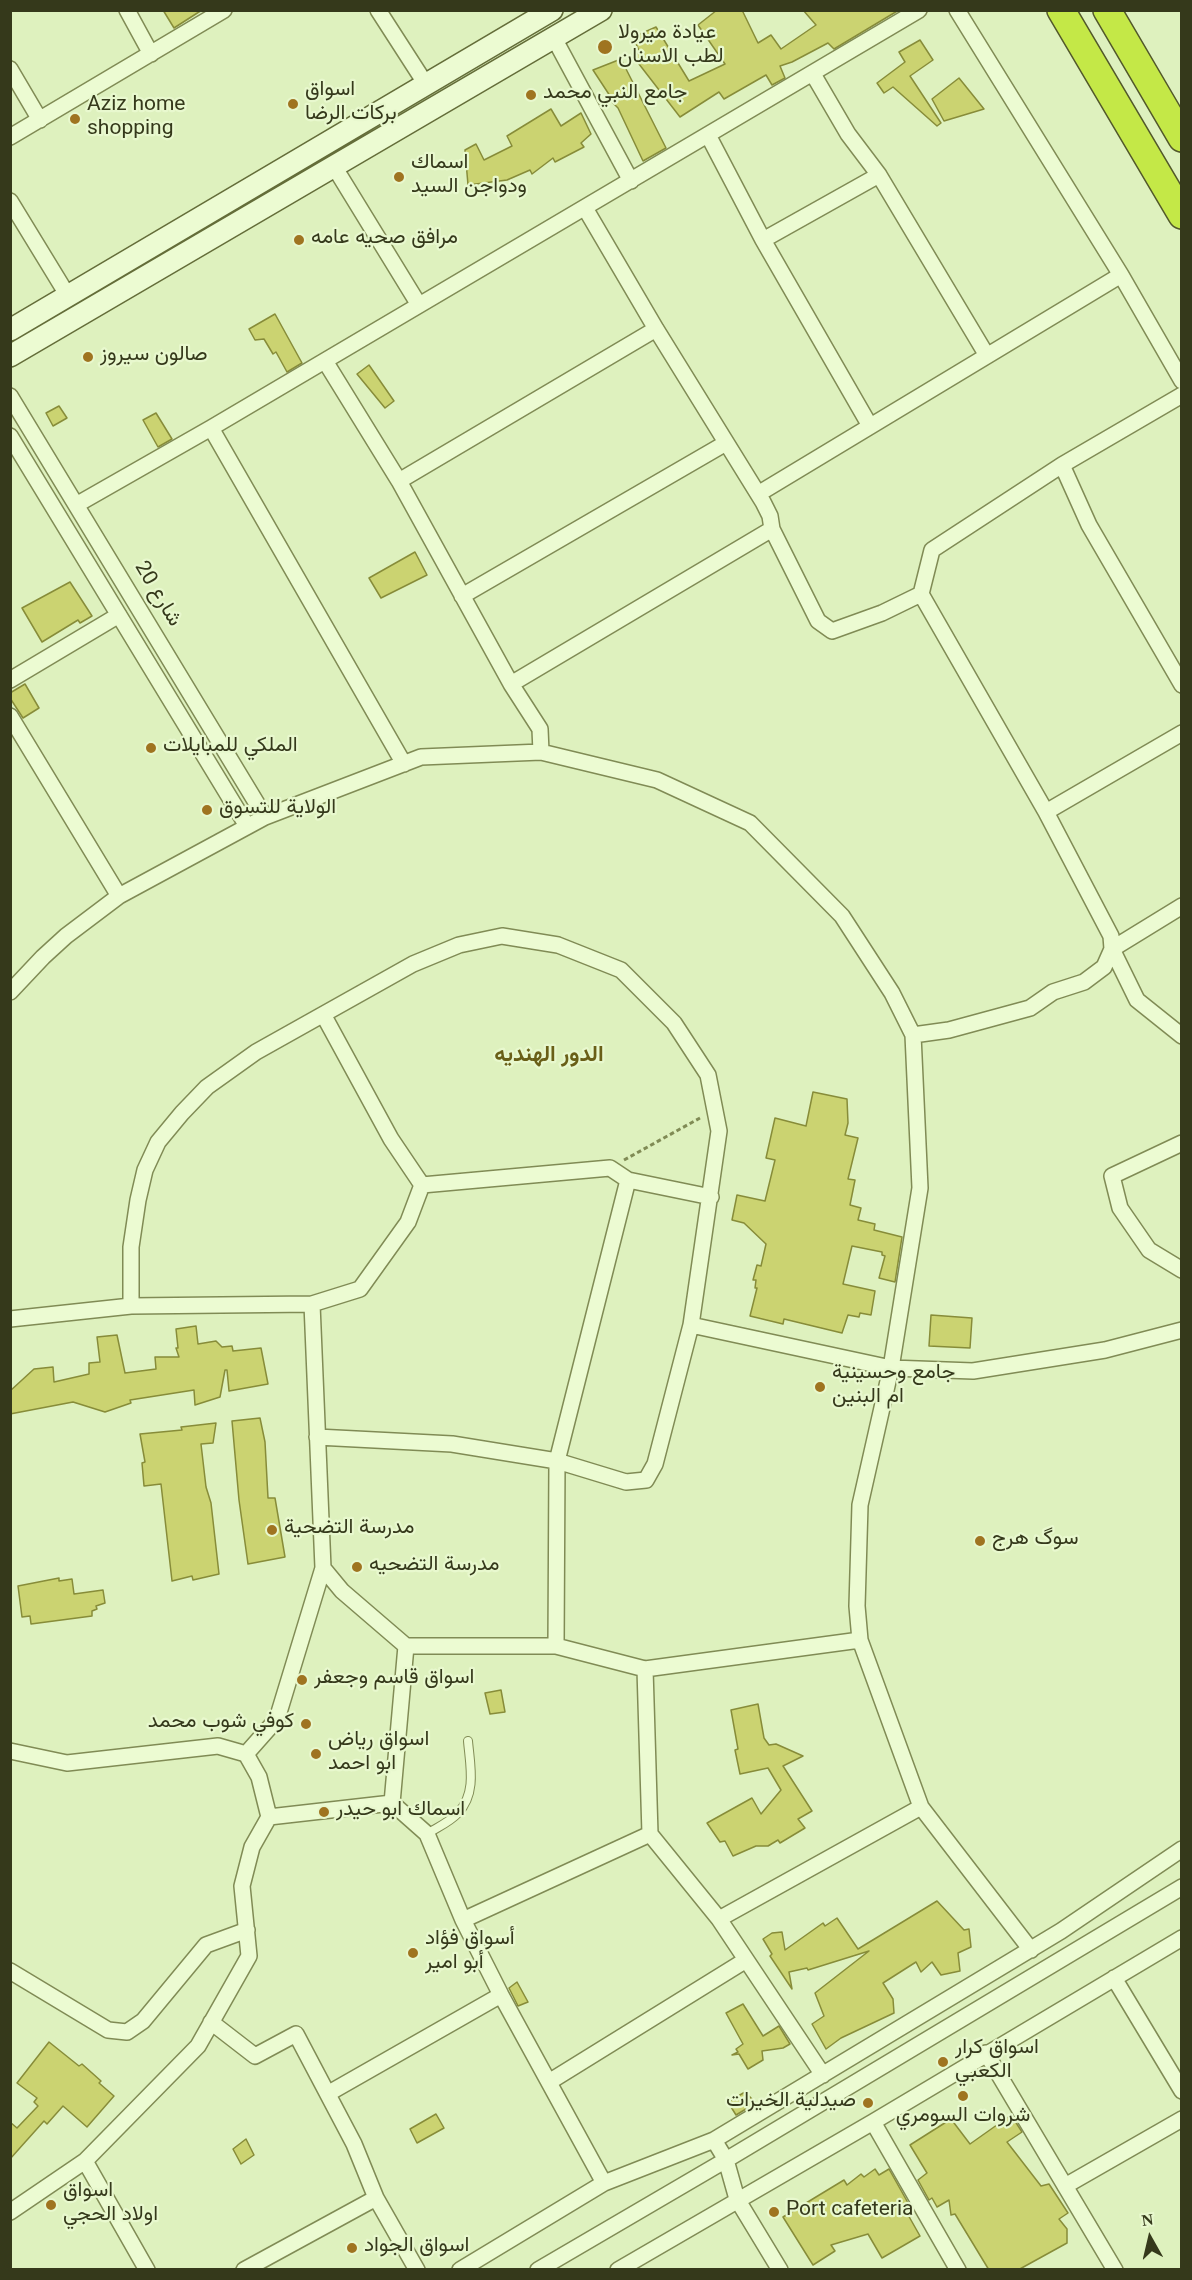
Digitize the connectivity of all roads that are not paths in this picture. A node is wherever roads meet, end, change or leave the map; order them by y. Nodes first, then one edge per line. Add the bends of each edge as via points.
1 (127, 10) edge
2 (224, 10) edge
3 (378, 10) edge
4 (552, 10) edge
5 (919, 10) edge
6 (957, 10) edge
7 (1060, 10) edge
8 (1107, 10) edge
9 (593, 13) edge
10 (554, 39) junction
11 (151, 54) junction
12 (10, 69) edge
13 (813, 74) junction
14 (427, 86) junction
15 (40, 120) junction
16 (708, 135) junction
17 (10, 137) edge
18 (1182, 138) edge
19 (335, 168) junction
20 (879, 175) junction
21 (631, 181) junction
22 (10, 201) edge
23 (585, 208) junction
24 (1182, 215) edge
25 (763, 240) junction
26 (1121, 275) junction
27 (68, 296) junction
28 (419, 305) junction
29 (656, 329) junction
30 (10, 330) edge
31 (986, 354) junction
32 (10, 356) edge
33 (325, 361) junction
34 (1182, 381) edge
35 (1182, 395) edge
36 (10, 396) edge
37 (870, 426) junction
38 (211, 428) junction
39 (10, 436) edge
40 (726, 443) junction
41 (1062, 465) junction
42 (399, 481) junction
43 (758, 494) junction
44 (76, 505) junction
45 (772, 529) junction
46 (921, 594) junction
47 (462, 596) junction
48 (119, 615) junction
49 (10, 680) edge
50 (511, 684) junction
51 (1182, 685) edge
52 (10, 716) edge
53 (1182, 733) edge
54 (541, 752) junction
55 (404, 764) junction
56 (1046, 812) junction
57 (265, 817) junction
58 (247, 826) junction
59 (120, 896) junction
60 (1182, 906) edge
61 (1112, 949) junction
62 (12, 987) edge
63 (324, 1016) junction
64 (913, 1035) junction
65 (1182, 1036) edge
66 (1182, 1143) edge
67 (628, 1180) junction
68 (422, 1185) junction
69 (711, 1197) junction
70 (1182, 1270) edge
71 (312, 1304) junction
72 (131, 1306) junction
73 (10, 1319) edge
74 (691, 1325) junction
75 (1182, 1330) edge
76 (891, 1368) junction
77 (317, 1437) junction
78 (557, 1461) junction
79 (323, 1568) junction
80 (860, 1640) junction
81 (406, 1646) junction
82 (556, 1646) junction
83 (645, 1669) junction
84 (468, 1741) dead end
85 (10, 1751) edge
86 (246, 1754) junction
87 (392, 1803) junction
88 (921, 1807) junction
89 (268, 1817) junction
90 (427, 1834) junction
91 (650, 1834) junction
92 (1182, 1849) edge
93 (1182, 1887) edge
94 (719, 1919) junction
95 (463, 1920) junction
96 (247, 1930) junction
97 (1061, 1931) junction
98 (1182, 1938) edge
99 (1030, 1950) junction
100 (1074, 1952) junction
101 (746, 1960) junction
102 (10, 1971) edge
103 (1114, 1978) junction
104 (501, 1995) junction
105 (211, 2022) junction
106 (986, 2053) junction
107 (823, 2075) junction
108 (549, 2082) junction
109 (1182, 2091) edge
110 (329, 2093) junction
111 (1182, 2119) edge
112 (873, 2122) junction
113 (714, 2140) junction
114 (726, 2160) junction
115 (85, 2161) junction
116 (604, 2183) junction
117 (1065, 2186) junction
118 (376, 2198) junction
119 (737, 2199) junction
120 (10, 2212) edge
121 (147, 2270) edge
122 (244, 2270) edge
123 (417, 2270) edge
124 (460, 2270) edge
125 (538, 2270) edge
126 (618, 2270) edge
127 (780, 2270) edge
128 (958, 2270) edge
129 (1115, 2270) edge

1 - 11 street
2 - 11 street
3 - 14 street
4 - 14 main road
5 - 13 street
6 - 26 street
7 - 24 highway
8 - 18 highway
9 - 10 main road
10 - 19 main road
10 - 21 street
11 - 15 street
12 - 15 street
13 - 16 street
13 - 20 street via 848,134
14 - 27 main road
15 - 17 street
16 - 21 street
16 - 25 street
19 - 28 street
19 - 32 main road
20 - 25 street
20 - 31 street
21 - 23 street
22 - 27 street
23 - 28 street
23 - 29 street
25 - 37 street
26 - 31 street
26 - 34 street
27 - 30 main road
28 - 33 street
29 - 40 street
29 - 42 street
31 - 37 street
33 - 38 street
33 - 42 street
35 - 41 street
36 - 44 street, شارع 20
37 - 43 street
38 - 44 street
38 - 55 street
39 - 48 street, شارع 20
40 - 43 street
40 - 47 street
41 - 46 street via 932,550
41 - 51 street via 1089,525
42 - 47 street
43 - 45 street
44 - 57 street, شارع 20
45 - 46 street via 818,621 832,631
45 - 50 street
46 - 56 street
47 - 50 street
48 - 49 street
48 - 58 street, شارع 20
50 - 54 street via 540,729
52 - 59 street
53 - 56 street
54 - 55 street via 421,757
54 - 64 street via 657,780 750,823 842,916 892,993
55 - 57 street
56 - 61 street via 1111,936
57 - 58 street
58 - 59 street
59 - 62 street via 66,936
60 - 61 street
61 - 64 street via 1104,967 1084,982 1053,993 1030,1008 949,1030
61 - 65 street via 1137,1000
63 - 68 street via 391,1139
63 - 69 street via 413,964 459,945 502,936 558,945 621,970 674,1023 708,1075 719,1131
63 - 72 street via 256,1052 207,1088 158,1142 138,1200 131,1247
64 - 76 street via 920,1188
66 - 70 street via 1112,1176 1120,1208 1149,1250
67 - 68 street via 610,1168
67 - 69 street
67 - 78 street
68 - 71 street via 408,1222 360,1289
69 - 74 street
71 - 72 street
71 - 77 street
72 - 73 street
74 - 76 street
74 - 78 street via 655,1464 646,1480 626,1482
75 - 76 street via 1105,1350 973,1371
76 - 80 street via 860,1505
77 - 78 street via 452,1444
77 - 79 street
78 - 82 street
79 - 81 street via 342,1591
79 - 86 street via 278,1719
80 - 83 street
80 - 88 street
81 - 82 street
81 - 87 street
82 - 83 street
83 - 91 street
84 - 90 lane via 472,1783 467,1799 458,1813
85 - 86 street via 68,1763 218,1746
86 - 89 street via 259,1777
87 - 89 street
87 - 90 street
88 - 94 street
88 - 99 street
89 - 96 street via 252,1847 242,1886
90 - 95 street
91 - 94 street
91 - 95 street
92 - 97 street
93 - 100 street
94 - 101 street
95 - 104 street
96 - 102 street via 207,1945 143,2021 128,2032 108,2030
96 - 105 street via 249,1956
97 - 99 street
97 - 100 street
98 - 103 street
99 - 107 street
100 - 114 street
101 - 107 street
101 - 108 street
103 - 106 street
103 - 109 street
104 - 108 street
104 - 110 street
105 - 110 street via 255,2056 296,2034
105 - 115 street via 198,2046
106 - 112 street
106 - 117 street
107 - 113 street
108 - 116 street
110 - 118 street
111 - 117 street
112 - 119 street
112 - 128 street
113 - 114 street
113 - 116 street
114 - 119 street
114 - 125 street
115 - 120 street
115 - 121 street
116 - 124 street
117 - 129 street
118 - 122 street
118 - 123 street
119 - 126 street
119 - 127 street

